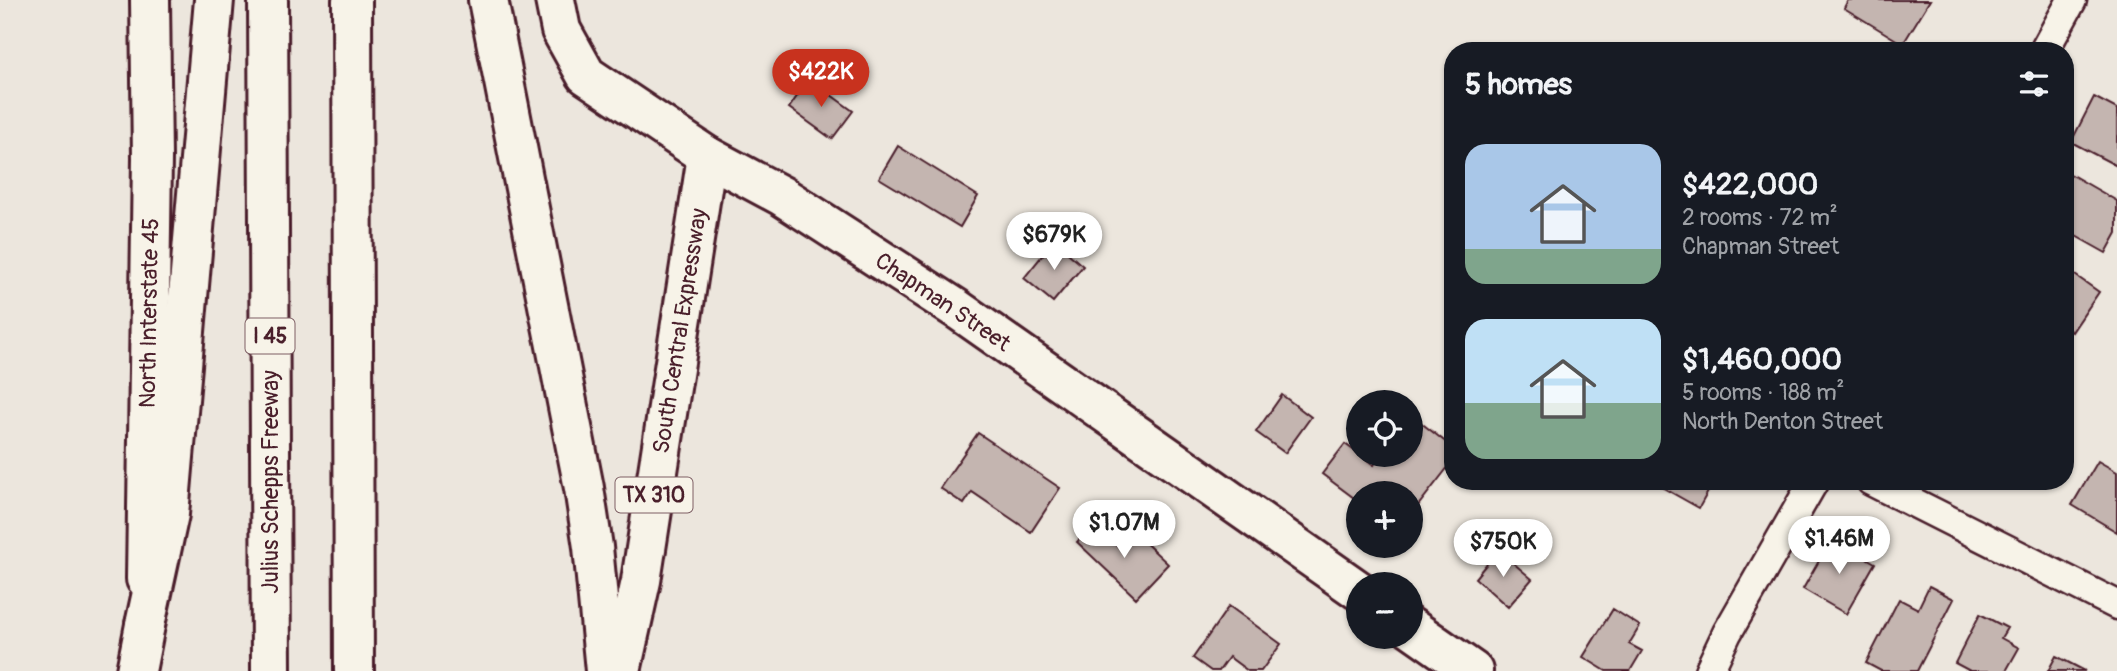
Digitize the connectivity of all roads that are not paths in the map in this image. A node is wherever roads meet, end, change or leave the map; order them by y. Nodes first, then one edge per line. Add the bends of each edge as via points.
1 (150, 0) edge
2 (214, 0) edge
3 (268, 0) edge
4 (352, 0) edge
5 (488, 0) edge
6 (555, 0) edge
7 (2072, 0) edge
8 (2049, 42) edge
9 (706, 156) junction
10 (1809, 490) edge
11 (1889, 490) edge
12 (1346, 582) edge
13 (2117, 605) edge
14 (145, 625) junction
15 (1423, 636) edge
16 (136, 671) edge
17 (271, 671) edge
18 (354, 671) edge
19 (605, 671) edge
20 (621, 671) edge
21 (1473, 671) edge
22 (1709, 671) edge

1 - 14 main road, North Interstate 45
2 - 14 main road via 169,514
3 - 17 main road, Julius Schepps Freeway / I 45
4 - 18 main road
5 - 19 main road via 584,488
6 - 9 main road, Chapman Street via 561,30 586,75
7 - 8 street
9 - 12 main road, Chapman Street via 782,196 957,309
9 - 20 main road, South Central Expressway / TX 310 via 641,581
10 - 22 street
11 - 13 street
14 - 16 main road
15 - 21 main road

